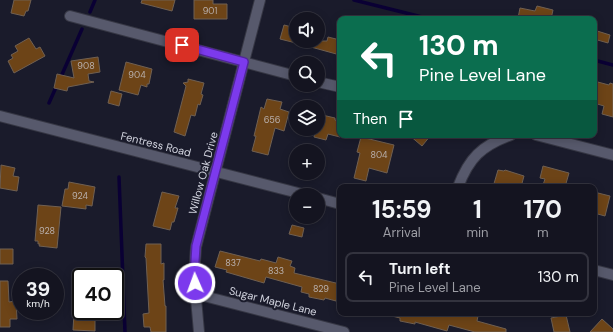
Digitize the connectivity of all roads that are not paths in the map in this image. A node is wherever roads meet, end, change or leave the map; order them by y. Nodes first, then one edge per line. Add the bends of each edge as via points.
1 (260, 0) edge
2 (70, 16) dead end
3 (244, 62) junction
4 (289, 74) edge
5 (325, 84) edge
6 (337, 86) edge
7 (0, 116) edge
8 (502, 138) edge
9 (548, 138) edge
10 (613, 155) edge
11 (215, 171) junction
12 (459, 184) edge
13 (289, 191) edge
14 (325, 200) edge
15 (337, 203) edge
16 (597, 271) edge
17 (613, 275) edge
18 (196, 294) junction
19 (199, 332) edge
20 (344, 332) edge

1 - 3 street, Willow Oak Drive
2 - 3 street
3 - 4 street
3 - 11 street, Willow Oak Drive
5 - 6 street
7 - 11 street, Fentress Road
8 - 12 street via 478,153 466,168
9 - 10 street
11 - 13 street, Fentress Road
11 - 18 street, Willow Oak Drive via 196,246
14 - 15 street
16 - 17 street
18 - 19 street, Willow Oak Drive
18 - 20 street, Sugar Maple Lane

